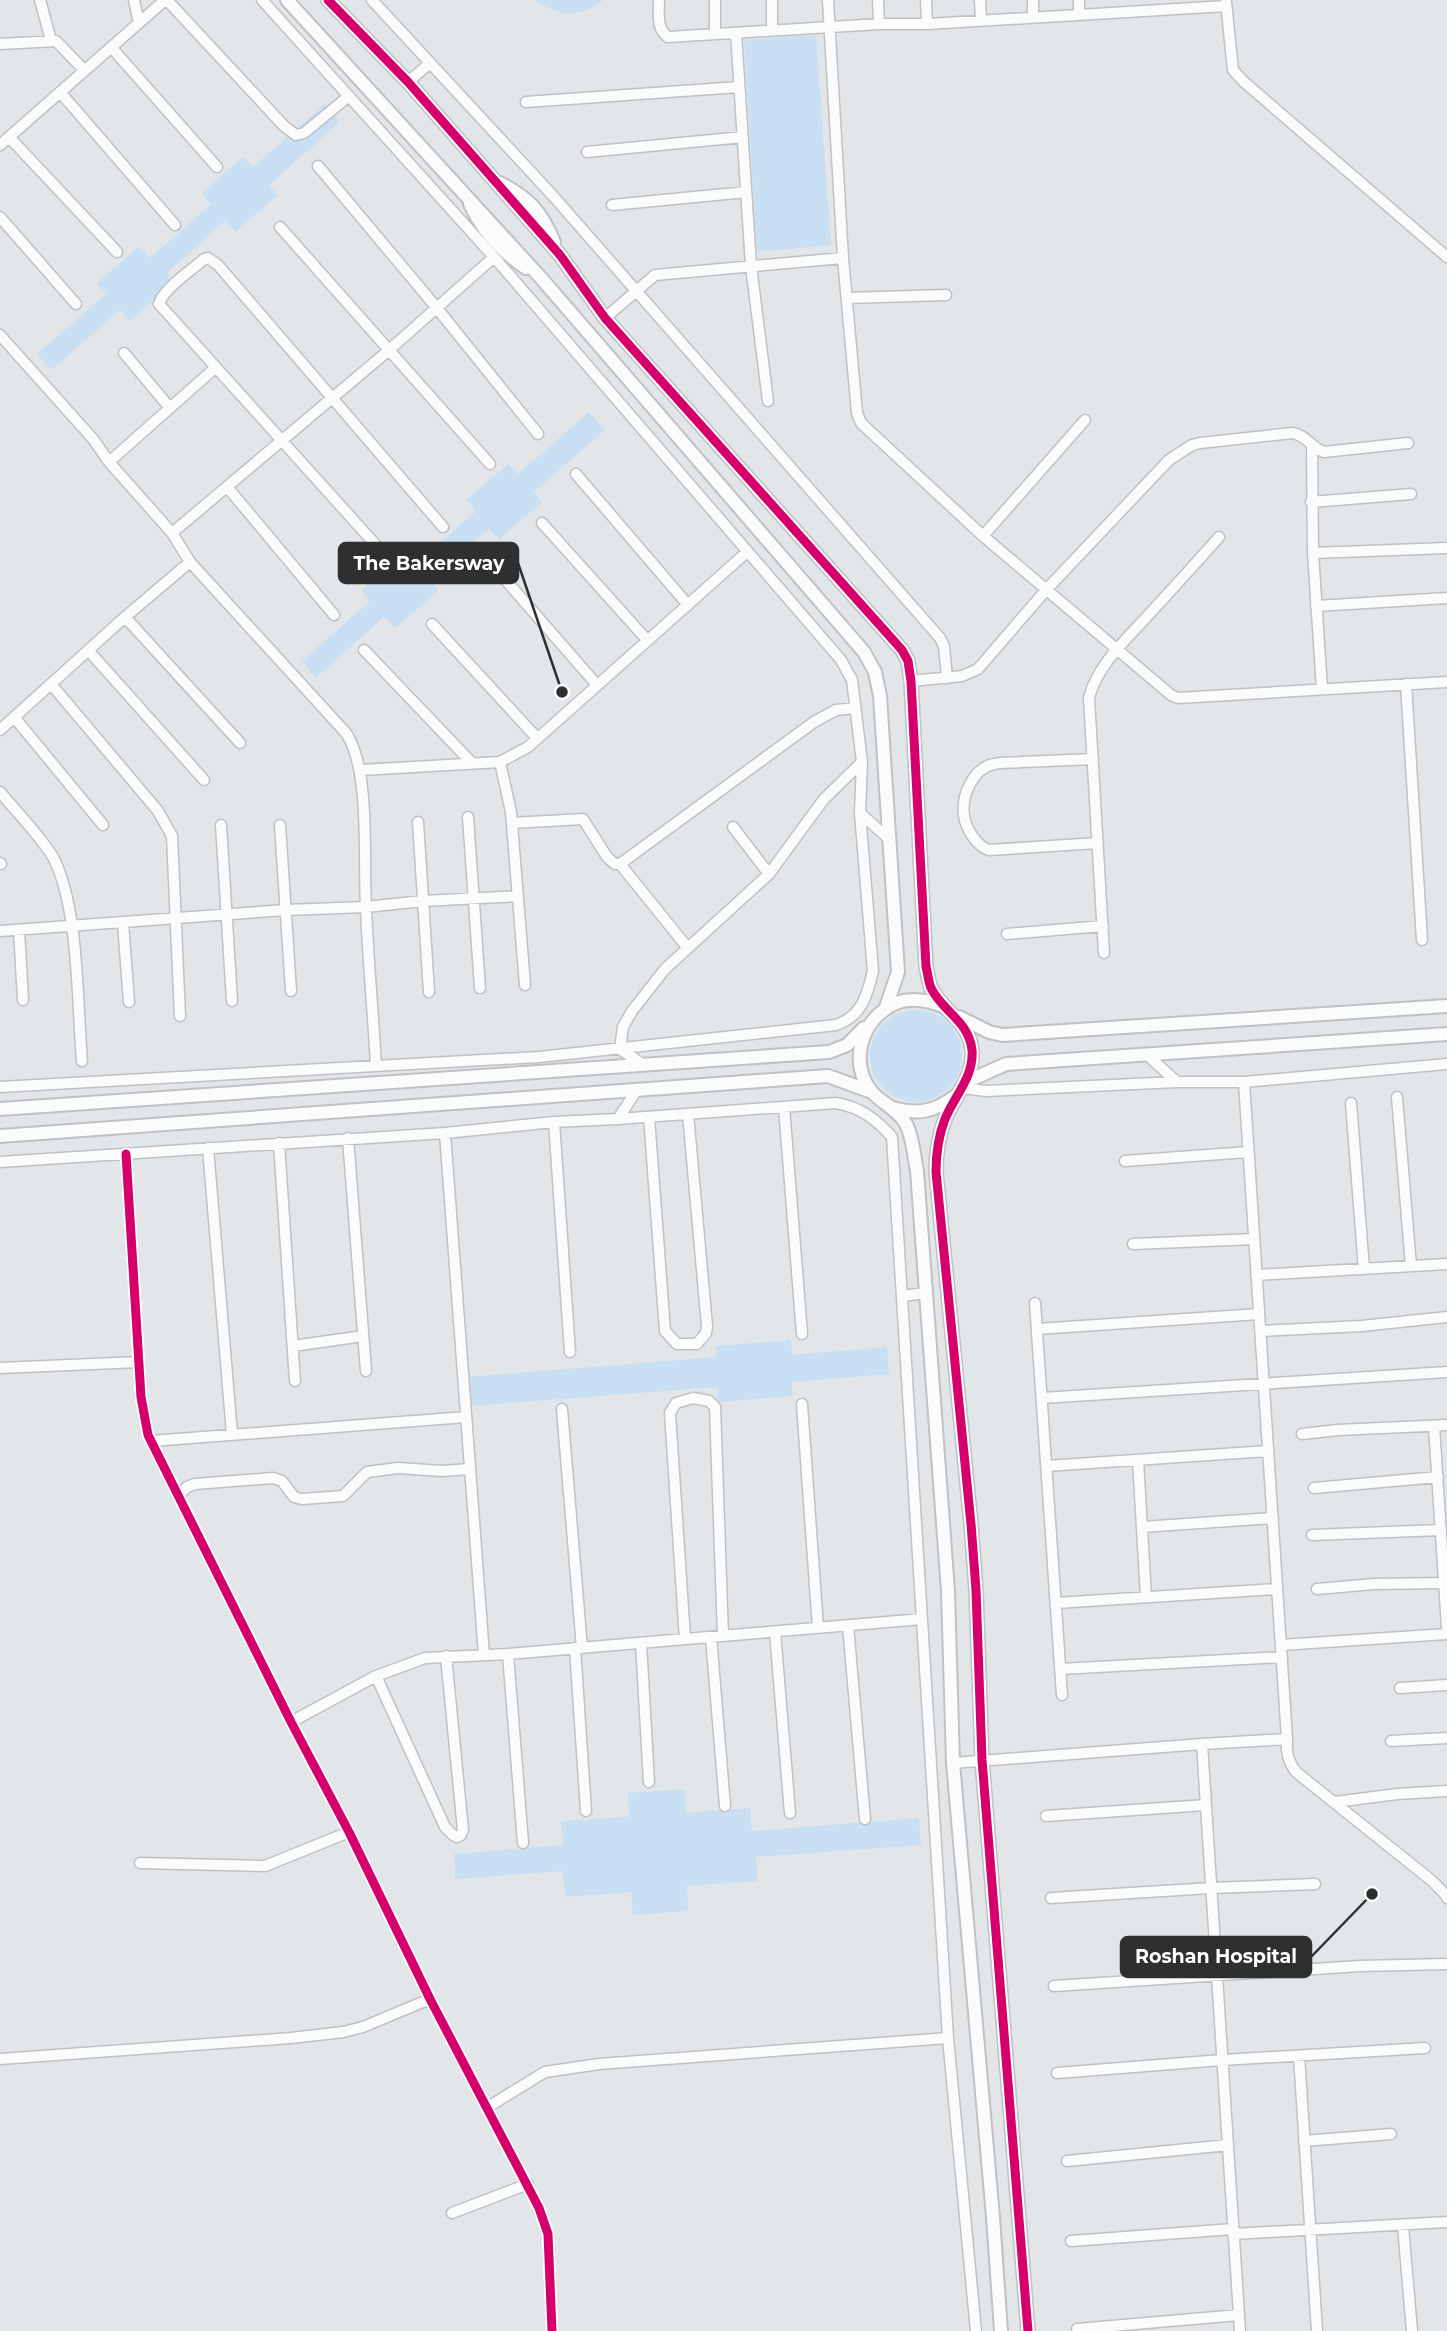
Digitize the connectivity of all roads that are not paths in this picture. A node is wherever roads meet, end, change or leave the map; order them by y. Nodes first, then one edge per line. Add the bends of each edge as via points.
1 (40, 0) edge
2 (134, 0) edge
3 (166, 0) edge
4 (262, 0) edge
5 (288, 0) edge
6 (328, 0) edge
7 (372, 0) edge
8 (659, 0) edge
9 (715, 0) edge
10 (772, 0) edge
11 (828, 0) edge
12 (878, 0) edge
13 (926, 0) edge
14 (980, 0) edge
15 (1033, 0) edge
16 (1079, 0) edge
17 (1226, 3) edge
18 (1079, 15) junction
19 (1033, 17) junction
20 (981, 20) junction
21 (139, 23) junction
22 (879, 24) junction
23 (927, 24) junction
24 (829, 29) junction
25 (772, 30) junction
26 (736, 33) junction
27 (715, 34) junction
28 (51, 40) junction
29 (0, 44) edge
30 (111, 47) junction
31 (430, 63) junction
32 (84, 70) junction
33 (408, 82) junction
34 (739, 87) junction
35 (60, 92) junction
36 (349, 96) junction
37 (526, 102) dead end
38 (9, 137) junction
39 (743, 137) junction
40 (0, 145) edge
41 (587, 152) dead end
42 (318, 166) dead end
43 (217, 167) dead end
44 (746, 192) junction
45 (612, 205) dead end
46 (0, 217) edge
47 (175, 225) dead end
48 (280, 227) dead end
49 (117, 252) dead end
50 (494, 257) junction
51 (1447, 257) edge
52 (844, 258) junction
53 (751, 266) junction
54 (635, 290) junction
55 (946, 295) dead end
56 (847, 298) junction
57 (76, 304) dead end
58 (436, 307) junction
59 (605, 318) junction
60 (0, 335) edge
61 (388, 351) junction
62 (124, 353) dead end
63 (215, 368) junction
64 (333, 398) junction
65 (768, 401) dead end
66 (170, 408) junction
67 (1084, 420) dead end
68 (538, 434) dead end
69 (281, 441) junction
70 (1408, 443) dead end
71 (1312, 447) junction
72 (109, 462) junction
73 (490, 464) dead end
74 (576, 474) dead end
75 (228, 488) junction
76 (1411, 494) dead end
77 (1311, 502) junction
78 (542, 523) dead end
79 (443, 527) dead end
80 (172, 533) junction
81 (983, 536) junction
82 (1219, 537) dead end
83 (1447, 548) edge
84 (747, 552) junction
85 (383, 553) dead end
86 (482, 553) dead end
87 (1313, 553) junction
88 (190, 562) junction
89 (1046, 590) junction
90 (1447, 598) edge
91 (688, 605) junction
92 (1316, 606) junction
93 (334, 615) dead end
94 (125, 617) junction
95 (432, 624) dead end
96 (647, 640) junction
97 (1118, 649) junction
98 (88, 650) junction
99 (364, 650) dead end
100 (947, 678) junction
101 (911, 681) junction
102 (1447, 682) edge
103 (51, 684) junction
104 (1406, 684) junction
105 (597, 685) junction
106 (1322, 688) junction
107 (855, 708) junction
108 (14, 718) junction
109 (0, 730) edge
110 (537, 738) junction
111 (240, 743) dead end
112 (1093, 759) junction
113 (471, 762) junction
114 (500, 762) junction
115 (862, 762) junction
116 (361, 770) junction
117 (204, 780) dead end
118 (0, 792) edge
119 (860, 813) junction
120 (468, 817) dead end
121 (418, 822) dead end
122 (512, 823) junction
123 (103, 825) dead end
124 (221, 825) dead end
125 (280, 825) dead end
126 (733, 827) dead end
127 (889, 839) junction
128 (1098, 843) junction
129 (620, 864) junction
130 (769, 874) junction
131 (518, 896) junction
132 (474, 899) junction
133 (423, 901) junction
134 (366, 907) junction
135 (286, 910) junction
136 (227, 915) junction
137 (176, 919) junction
138 (123, 923) junction
139 (71, 926) junction
140 (1102, 926) junction
141 (19, 930) junction
142 (0, 931) edge
143 (1007, 934) dead end
144 (1422, 940) dead end
145 (687, 947) junction
146 (1104, 953) dead end
147 (525, 985) dead end
148 (480, 988) dead end
149 (292, 991) dead end
150 (429, 992) dead end
151 (23, 1000) dead end
152 (232, 1001) dead end
153 (130, 1002) dead end
154 (1447, 1006) edge
155 (886, 1007) junction
156 (951, 1012) junction
157 (180, 1016) dead end
158 (872, 1020) junction
159 (1447, 1034) edge
160 (620, 1049) junction
161 (1146, 1054) junction
162 (82, 1060) dead end
163 (376, 1065) junction
164 (642, 1065) junction
165 (1447, 1065) edge
166 (1177, 1082) junction
167 (1244, 1082) junction
168 (0, 1087) edge
169 (962, 1088) junction
170 (636, 1091) junction
171 (872, 1092) junction
172 (1397, 1097) dead end
173 (1351, 1103) dead end
174 (784, 1107) junction
175 (0, 1108) edge
176 (892, 1108) junction
177 (688, 1114) junction
178 (649, 1117) junction
179 (618, 1119) junction
180 (554, 1122) junction
181 (445, 1133) junction
182 (0, 1136) edge
183 (348, 1138) junction
184 (279, 1143) junction
185 (208, 1148) junction
186 (1248, 1152) junction
187 (127, 1154) junction
188 (0, 1161) edge
189 (1125, 1161) dead end
190 (1254, 1239) junction
191 (1133, 1244) dead end
192 (1447, 1264) edge
193 (1411, 1266) junction
194 (1364, 1269) junction
195 (1256, 1275) junction
196 (926, 1293) junction
197 (902, 1296) junction
198 (1035, 1303) dead end
199 (1259, 1314) junction
200 (1447, 1318) edge
201 (1037, 1329) junction
202 (1261, 1331) junction
203 (802, 1334) dead end
204 (363, 1336) junction
205 (293, 1346) junction
206 (570, 1352) dead end
207 (139, 1362) junction
208 (0, 1368) edge
209 (366, 1371) dead end
210 (1447, 1372) edge
211 (295, 1381) dead end
212 (1264, 1384) junction
213 (1042, 1398) junction
214 (802, 1404) dead end
215 (562, 1409) dead end
216 (466, 1417) junction
217 (1447, 1425) edge
218 (1434, 1426) junction
219 (232, 1434) junction
220 (1302, 1434) dead end
221 (151, 1441) junction
222 (1268, 1451) junction
223 (1138, 1460) junction
224 (1046, 1466) junction
225 (470, 1469) junction
226 (1438, 1477) junction
227 (1314, 1488) dead end
228 (178, 1496) junction
229 (1272, 1518) junction
230 (1142, 1527) junction
231 (1441, 1530) junction
232 (1312, 1535) dead end
233 (1444, 1583) junction
234 (1277, 1588) junction
235 (1317, 1589) dead end
236 (1146, 1597) junction
237 (1055, 1603) junction
238 (922, 1619) junction
239 (848, 1626) junction
240 (818, 1628) junction
241 (1447, 1628) edge
242 (775, 1632) junction
243 (1447, 1634) edge
244 (723, 1636) junction
245 (711, 1637) junction
246 (685, 1639) junction
247 (641, 1643) junction
248 (1281, 1645) junction
249 (579, 1648) junction
250 (508, 1654) junction
251 (484, 1655) junction
252 (446, 1656) junction
253 (1282, 1657) junction
254 (1060, 1669) junction
255 (376, 1676) junction
256 (1447, 1685) edge
257 (1401, 1688) dead end
258 (1062, 1695) dead end
259 (291, 1722) junction
260 (1447, 1738) edge
261 (1287, 1739) junction
262 (1391, 1741) dead end
263 (1202, 1744) junction
264 (982, 1760) junction
265 (953, 1763) junction
266 (649, 1782) dead end
267 (1447, 1791) edge
268 (1335, 1802) junction
269 (725, 1805) dead end
270 (1206, 1805) junction
271 (586, 1811) dead end
272 (790, 1813) dead end
273 (1046, 1816) dead end
274 (865, 1819) dead end
275 (349, 1832) junction
276 (523, 1843) dead end
277 (140, 1863) dead end
278 (1315, 1884) dead end
279 (1211, 1888) junction
280 (1051, 1898) dead end
281 (1447, 1898) edge
282 (1447, 1964) edge
283 (1217, 1975) junction
284 (1054, 1986) dead end
285 (430, 1998) junction
286 (948, 2038) junction
287 (1425, 2048) dead end
288 (1298, 2056) junction
289 (0, 2060) edge
290 (1222, 2060) junction
291 (1057, 2073) dead end
292 (488, 2107) junction
293 (1391, 2134) dead end
294 (1304, 2141) junction
295 (1228, 2145) junction
296 (1067, 2161) dead end
297 (528, 2184) junction
298 (452, 2213) dead end
299 (1447, 2222) edge
300 (1404, 2226) junction
301 (1310, 2230) junction
302 (1233, 2232) junction
303 (1071, 2241) dead end
304 (1239, 2315) junction
305 (1077, 2329) dead end
306 (552, 2331) edge
307 (976, 2331) edge
308 (1001, 2331) edge
309 (1028, 2331) edge
310 (1240, 2331) edge
311 (1317, 2331) edge
312 (1412, 2331) edge

1 - 28 street
2 - 21 street
3 - 21 street
3 - 36 street via 296,135 304,134
4 - 36 street
5 - 127 street via 466,193 864,652 875,672 880,696
6 - 33 street
7 - 31 street
8 - 27 street via 664,35
9 - 27 street
10 - 25 street
11 - 24 street
12 - 22 street
13 - 23 street
14 - 20 street
15 - 19 street
16 - 18 street
17 - 18 street
17 - 51 street via 1233,70
18 - 19 street
19 - 20 street
20 - 23 street
21 - 30 street
22 - 23 street
22 - 24 street
24 - 25 street
24 - 52 street
25 - 26 street
26 - 27 street
26 - 34 street
28 - 29 street
28 - 32 street
30 - 32 street
30 - 43 street
31 - 33 street
31 - 54 street
32 - 35 street
33 - 59 street via 493,179 521,194 545,220 560,255
34 - 37 street
34 - 39 street
35 - 38 street
35 - 47 street
36 - 50 street
38 - 40 street
38 - 49 street
39 - 41 street
39 - 44 street
42 - 58 street
44 - 45 street
44 - 53 street
46 - 57 street
48 - 61 street
50 - 58 street
50 - 84 street
52 - 53 street
52 - 56 street
53 - 54 street via 655,275
53 - 65 street
54 - 59 street
54 - 100 street via 940,638
55 - 56 street
56 - 81 street via 861,423
58 - 61 street
58 - 68 street
59 - 101 street via 902,650
60 - 72 street
61 - 64 street
61 - 73 street
62 - 66 street
63 - 64 street via 159,304 168,290 208,258
63 - 66 street
63 - 69 street
64 - 69 street
64 - 79 street
66 - 72 street
67 - 81 street
69 - 75 street
69 - 85 street
70 - 71 street via 1335,452
71 - 77 street
71 - 89 street via 1292,433 1200,443 1184,450 1169,460
72 - 80 street
74 - 91 street
75 - 80 street
75 - 93 street
76 - 77 street
77 - 87 street
78 - 96 street
80 - 88 street
81 - 89 street
82 - 97 street
83 - 87 street
84 - 91 street
84 - 107 street via 841,660 852,680
86 - 105 street
87 - 92 street
88 - 94 street
88 - 116 street via 346,733
89 - 97 street
89 - 100 street via 978,668 962,677
90 - 92 street
91 - 96 street
92 - 106 street
94 - 98 street
94 - 111 street
95 - 110 street
96 - 105 street
97 - 106 street via 1178,698
97 - 112 street via 1094,682 1089,698
98 - 103 street
98 - 117 street
99 - 113 street
100 - 101 street
101 - 156 street via 926,967 931,988
102 - 104 street
103 - 108 street
103 - 137 street via 158,811 172,836
104 - 106 street
104 - 144 street
105 - 110 street
107 - 115 street
107 - 129 street via 836,710 814,722
108 - 109 street
108 - 123 street
110 - 114 street
112 - 128 street
112 - 128 street via 993,764 975,775 964,811 979,845 989,850
113 - 114 street
113 - 116 street
114 - 122 street
115 - 119 street
115 - 130 street via 824,799
116 - 134 street
118 - 139 street via 52,856 64,882
119 - 127 street
119 - 160 street via 873,971 860,1010 849,1021
120 - 132 street
121 - 133 street
122 - 129 street via 583,819 607,857
122 - 131 street
124 - 136 street
125 - 135 street
126 - 130 street
127 - 155 street via 898,972
128 - 140 street
129 - 145 street
130 - 145 street
131 - 132 street
131 - 147 street
132 - 133 street
132 - 148 street
133 - 134 street
133 - 150 street
134 - 135 street
134 - 163 street
135 - 136 street
135 - 149 street
136 - 137 street
136 - 152 street
137 - 138 street
137 - 157 street
138 - 139 street
138 - 153 street
139 - 141 street
139 - 162 street
140 - 143 street
140 - 146 street
141 - 142 street
141 - 151 street
145 - 160 street via 632,1011
154 - 156 street via 1002,1035
155 - 156 street via 906,1000 927,1000
155 - 158 street
156 - 169 street via 967,1031 972,1049 971,1067
158 - 164 street via 847,1045 829,1052
158 - 171 street via 862,1037 859,1056 862,1075
159 - 161 street
160 - 163 street
160 - 164 street
161 - 166 street
161 - 169 street via 1006,1065
163 - 168 street
164 - 175 street
165 - 167 street
166 - 167 street
166 - 169 street via 986,1091
167 - 186 street
169 - 176 street via 929,1111
169 - 264 street via 936,1145 936,1172 971,1524
170 - 171 street via 828,1076
170 - 179 street
170 - 182 street
171 - 176 street
172 - 193 street
173 - 194 street
174 - 177 street
174 - 197 street via 849,1105 879,1122 892,1137
174 - 203 street
176 - 196 street via 906,1124 913,1148
177 - 178 street
177 - 178 street via 707,1326 696,1344 677,1344 665,1331
178 - 179 street
179 - 180 street
180 - 181 street
180 - 206 street
181 - 183 street
181 - 216 street
183 - 184 street
183 - 204 street
184 - 185 street
184 - 205 street
185 - 187 street
185 - 219 street
186 - 189 street
186 - 190 street
187 - 188 street
187 - 207 street
190 - 191 street
190 - 195 street
192 - 193 street
193 - 194 street
194 - 195 street
195 - 199 street
196 - 197 street
196 - 265 street via 948,1591
197 - 238 street
198 - 201 street
199 - 201 street
199 - 202 street
200 - 202 street
201 - 213 street
202 - 212 street
204 - 205 street
204 - 209 street
205 - 211 street
207 - 208 street
207 - 221 street
210 - 212 street
212 - 213 street
212 - 222 street
213 - 224 street
214 - 240 street
215 - 249 street
216 - 219 street
216 - 225 street
217 - 218 street
218 - 220 street
218 - 226 street
219 - 221 street
221 - 228 street
222 - 223 street
222 - 229 street
223 - 224 street
223 - 230 street
224 - 237 street
225 - 228 street via 367,1472 340,1497 298,1499 273,1478 195,1484
225 - 251 street
226 - 227 street
226 - 231 street
228 - 259 street
229 - 230 street
229 - 234 street
230 - 236 street
231 - 232 street
231 - 233 street
233 - 235 street
233 - 241 street
234 - 236 street
234 - 248 street
236 - 237 street
237 - 254 street
238 - 239 street
238 - 286 street
239 - 240 street
239 - 274 street
240 - 242 street
242 - 244 street
242 - 272 street
243 - 248 street
244 - 245 street
244 - 246 street via 715,1408 709,1401 693,1398 676,1403 670,1413
245 - 246 street
245 - 269 street
246 - 247 street
247 - 249 street
247 - 266 street
248 - 253 street
249 - 250 street
249 - 271 street
250 - 251 street
250 - 276 street
251 - 252 street
252 - 255 street via 425,1658
252 - 255 street via 463,1830 457,1837 444,1827
253 - 254 street
253 - 261 street
254 - 258 street
255 - 259 street
256 - 257 street
259 - 275 street
260 - 262 street
261 - 263 street
261 - 268 street via 1286,1752 1296,1772
263 - 264 street
263 - 270 street
264 - 265 street
264 - 309 street
265 - 308 street
267 - 268 street
268 - 281 street
270 - 273 street
270 - 279 street
275 - 277 street via 265,1866
275 - 285 street
278 - 279 street
279 - 280 street
279 - 283 street
282 - 283 street
283 - 284 street
283 - 290 street
285 - 289 street via 343,2032
285 - 292 street
286 - 292 street via 552,2070
286 - 307 street
287 - 288 street
288 - 290 street
288 - 294 street
290 - 291 street
290 - 295 street
292 - 297 street
293 - 294 street
294 - 301 street
295 - 296 street
295 - 302 street
297 - 298 street
297 - 306 street via 548,2234
299 - 300 street
300 - 301 street
300 - 312 street
301 - 302 street
301 - 311 street
302 - 303 street
302 - 304 street
304 - 305 street
304 - 310 street

